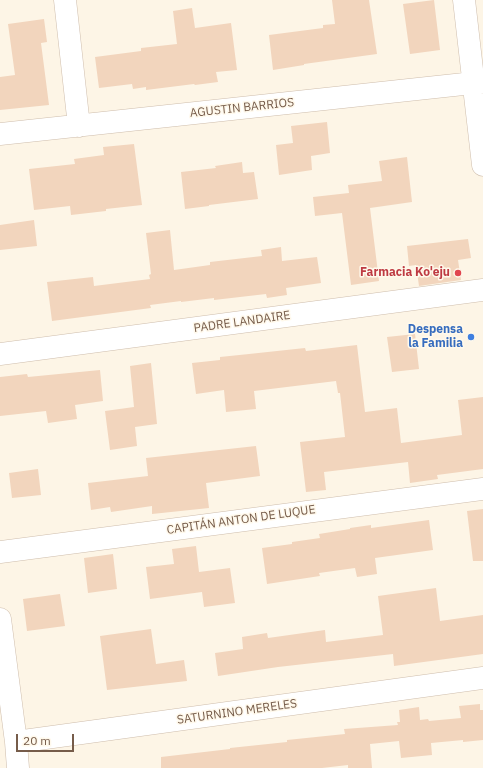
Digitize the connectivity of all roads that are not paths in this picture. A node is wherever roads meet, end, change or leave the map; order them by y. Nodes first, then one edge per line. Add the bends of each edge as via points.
1 (65, 0) edge
2 (464, 0) edge
3 (478, 82) edge
4 (79, 126) junction
5 (0, 134) edge
6 (483, 165) edge
7 (483, 290) edge
8 (0, 354) edge
9 (483, 489) edge
10 (0, 552) edge
11 (0, 619) edge
12 (3, 667) edge
13 (483, 678) edge
14 (16, 742) junction
15 (18, 768) edge

1 - 4 street
2 - 3 street
3 - 4 street, AGUSTIN BARRIOS
3 - 6 street
4 - 5 street, AGUSTIN BARRIOS
7 - 8 street, PADRE LANDAIRE
9 - 10 street, CAPITÁN ANTON DE LUQUE
11 - 12 street
12 - 14 street
13 - 14 street, SATURNINO MERELES
14 - 15 street

